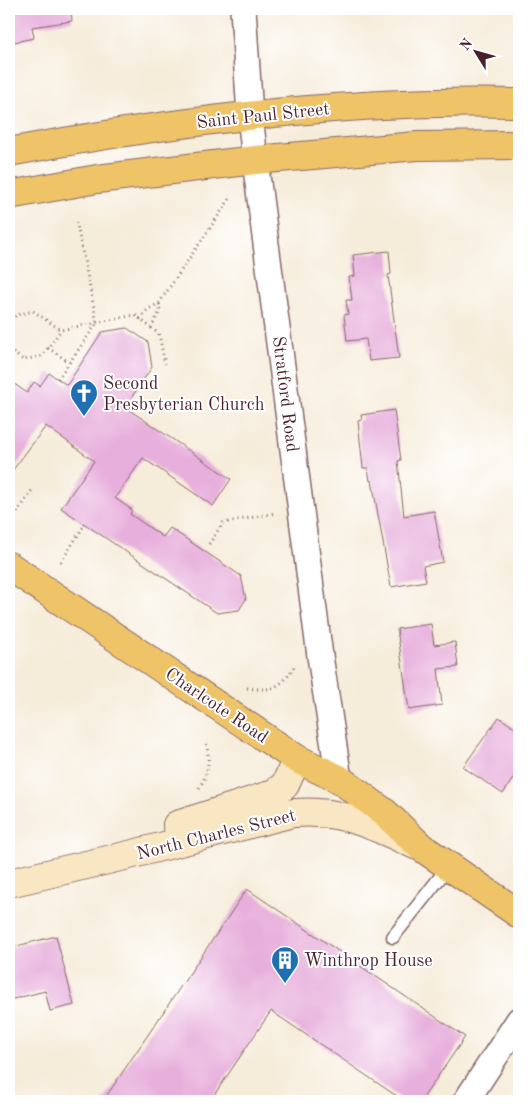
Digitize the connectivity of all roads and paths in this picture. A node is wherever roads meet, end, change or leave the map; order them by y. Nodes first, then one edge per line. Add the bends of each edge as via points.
1 (243, 9) edge
2 (519, 103) edge
3 (250, 115) junction
4 (519, 145) edge
5 (9, 152) edge
6 (255, 160) junction
7 (9, 195) edge
8 (231, 197) dead end
9 (76, 220) dead end
10 (159, 302) junction
11 (140, 319) junction
12 (96, 323) junction
13 (9, 325) edge
14 (151, 328) junction
15 (61, 330) junction
16 (48, 348) junction
17 (9, 350) edge
18 (69, 362) junction
19 (165, 364) dead end
20 (58, 379) dead end
21 (33, 489) dead end
22 (281, 512) dead end
23 (9, 524) edge
24 (85, 524) dead end
25 (209, 544) dead end
26 (61, 562) dead end
27 (9, 566) edge
28 (294, 667) dead end
29 (247, 688) dead end
30 (206, 742) dead end
31 (297, 759) junction
32 (339, 779) junction
33 (195, 793) dead end
34 (422, 847) junction
35 (129, 855) junction
36 (450, 866) junction
37 (9, 883) edge
38 (519, 914) edge
39 (393, 937) dead end
40 (519, 1020) edge
41 (466, 1101) edge

1 - 3 street, Stratford Road
2 - 3 main road, Saint Paul Street via 373,104
3 - 5 main road, Saint Paul Street
3 - 6 street, Stratford Road
4 - 6 main road via 417,146
6 - 7 main road via 97,179
6 - 32 street, Stratford Road
8 - 10 path
9 - 12 path
10 - 11 path
10 - 14 path via 160,311
11 - 12 path via 135,315
11 - 14 path
12 - 15 path
12 - 18 path
13 - 15 path via 16,315 33,311
14 - 19 path via 159,334
15 - 16 path
16 - 17 path via 42,356 23,360
16 - 18 path
18 - 20 path
21 - 23 path
22 - 25 path via 224,523
24 - 26 path
27 - 31 main road, Charlcote Road
28 - 29 path via 278,686 266,690
30 - 33 path via 208,770
31 - 32 main road, Charlcote Road
31 - 35 main road via 285,785 273,794 178,824
32 - 34 main road, Charlcote Road via 384,812
34 - 35 main road, North Charles Street via 367,824 333,815 302,813
34 - 36 main road, North Charles Street
35 - 37 main road, North Charles Street
36 - 38 main road, North Charles Street
36 - 39 lane
40 - 41 street

